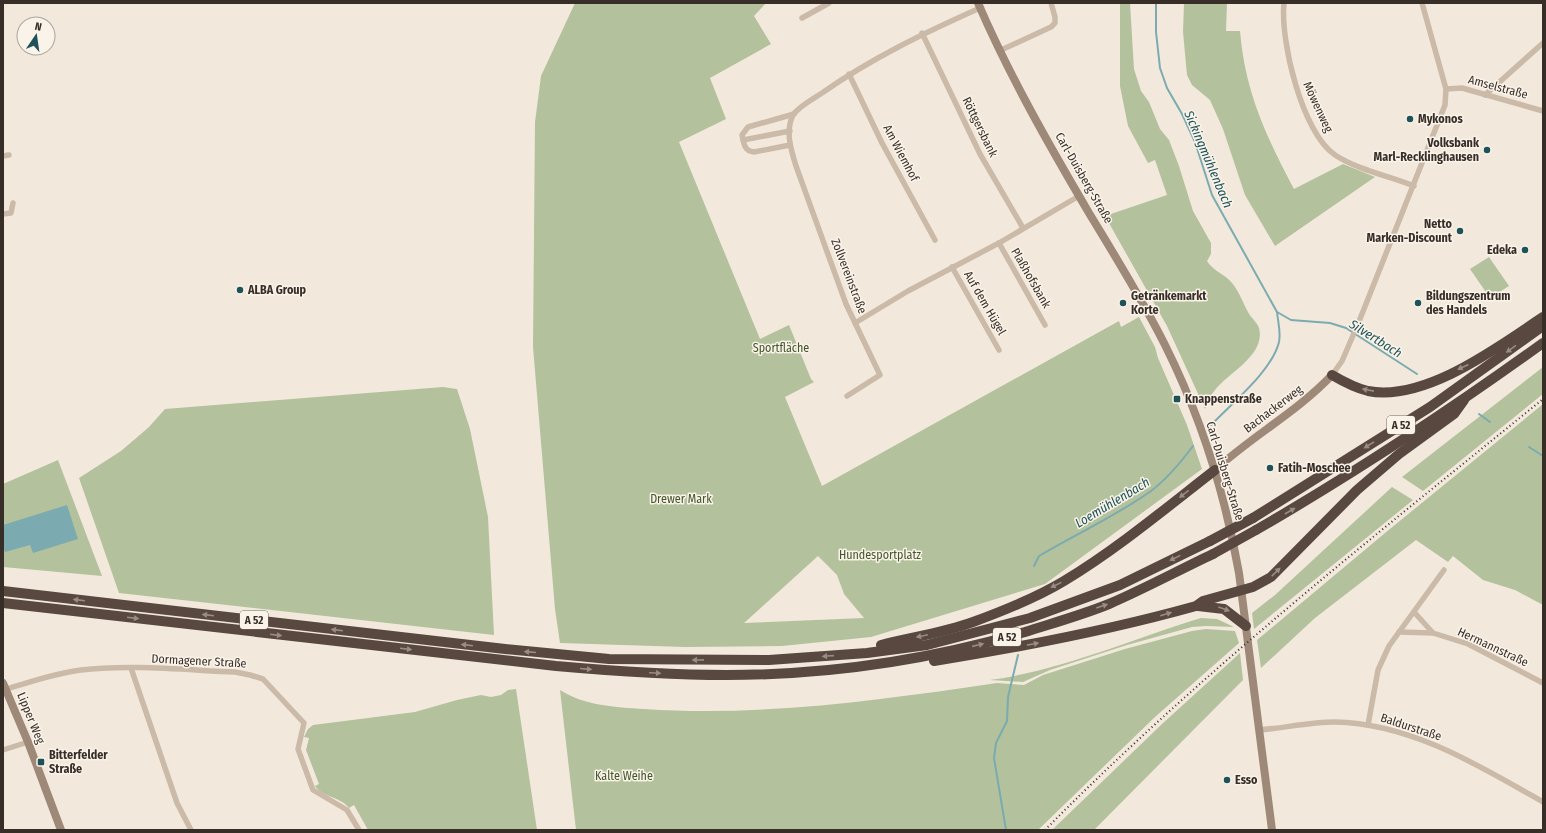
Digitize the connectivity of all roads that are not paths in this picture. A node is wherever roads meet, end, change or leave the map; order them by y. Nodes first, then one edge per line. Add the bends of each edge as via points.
1 (829, 3) edge
2 (1050, 3) edge
3 (1284, 3) edge
4 (1422, 3) edge
5 (979, 6) edge
6 (802, 18) dead end
7 (922, 33) junction
8 (1543, 43) edge
9 (999, 51) junction
10 (849, 74) junction
11 (1446, 88) junction
12 (1485, 95) junction
13 (1543, 111) edge
14 (794, 114) junction
15 (790, 131) junction
16 (743, 140) junction
17 (790, 145) junction
18 (1414, 186) junction
19 (1079, 196) junction
20 (13, 202) dead end
21 (3, 214) edge
22 (1023, 228) junction
23 (935, 240) dead end
24 (999, 243) junction
25 (952, 267) junction
26 (1543, 317) edge
27 (855, 323) junction
28 (1045, 324) dead end
29 (1543, 326) edge
30 (1543, 343) edge
31 (1000, 350) dead end
32 (1332, 375) junction
33 (847, 396) dead end
34 (1464, 400) junction
35 (1215, 470) junction
36 (1444, 570) dead end
37 (1242, 590) junction
38 (3, 591) edge
39 (3, 603) edge
40 (1196, 606) junction
41 (1414, 612) junction
42 (1246, 626) junction
43 (1399, 632) junction
44 (1433, 632) junction
45 (867, 653) junction
46 (130, 668) junction
47 (787, 672) junction
48 (1543, 683) edge
49 (5, 686) edge
50 (1368, 725) junction
51 (1259, 730) junction
52 (28, 742) junction
53 (3, 750) edge
54 (1543, 802) edge
55 (61, 830) edge
56 (191, 830) edge
57 (359, 830) edge
58 (1272, 830) edge

1 - 6 street
2 - 9 street via 1055,24
3 - 18 street, Möwenweg via 1285,32 1294,82 1320,140 1334,154 1349,162
4 - 11 street, Bachackerweg
5 - 7 street
5 - 9 main road, Carl-Duisberg-Straße
7 - 10 street
7 - 22 street, Röttgersbank via 980,154
8 - 12 street
9 - 19 main road, Carl-Duisberg-Straße
10 - 14 street
10 - 23 street, Am Wiemhof via 882,143
11 - 12 street, Amselstraße via 1462,88
11 - 18 street, Bachackerweg via 1445,105
12 - 13 street, Amselstraße
14 - 15 street, Zollvereinstraße
14 - 16 street via 748,127 742,135
15 - 16 street
15 - 17 street, Zollvereinstraße
16 - 17 street via 746,149 754,152
17 - 27 street, Zollvereinstraße
18 - 32 street, Bachackerweg via 1349,345
19 - 22 street
19 - 35 main road, Carl-Duisberg-Straße via 1166,346 1190,400
20 - 21 street via 11,213
22 - 24 street
24 - 25 street
24 - 28 street, Plaßhofsbank
25 - 27 street
25 - 31 street, Auf dem Hügel
26 -> 32 highway via 1479,359 1424,385 1407,390 1382,393 1368,391
27 - 33 street, Zollvereinstraße via 880,374
29 -> 45 highway, A 52, bridge via 1430,407 1254,518 1120,585 1030,618 926,645
30 - 34 highway, A 52
32 - 35 main road, Bachackerweg via 1305,401
37 -> 34 highway via 1271,577 1357,490 1399,454 1454,414
47 -> 34 highway, A 52, bridge via 875,664 934,655 1052,624 1109,604 1213,554 1317,495
35 - 37 main road, Carl-Duisberg-Straße via 1232,536
35 -> 45 highway via 1097,560 1063,582 972,622 882,645
36 - 41 street
37 - 40 highway via 1203,601
37 - 42 main road, Carl-Duisberg-Straße
45 -> 38 highway, A 52 via 769,660 609,659
39 -> 47 highway, A 52 via 556,666 676,674
40 -> 42 highway via 1224,609
47 -> 40 highway via 814,676 883,670 1120,626
41 - 43 street
41 - 44 street, Hermannstraße
42 - 51 main road, Carl-Duisberg-Straße
43 - 44 street, Hermannstraße
43 - 50 street via 1378,670
44 - 48 street, Hermannstraße via 1468,644
46 - 49 street, Dormagener Straße via 81,670
46 - 56 street via 176,803
46 - 57 street, Dormagener Straße via 235,672 263,679 304,723 298,749 313,790 347,810
49 - 52 main road, Lipper Weg
50 - 51 street, Baldurstraße via 1334,722
50 - 54 street, Baldurstraße via 1408,735 1450,752
51 - 58 main road, Carl-Duisberg-Straße
52 - 53 street
52 - 55 main road, Lipper Weg

